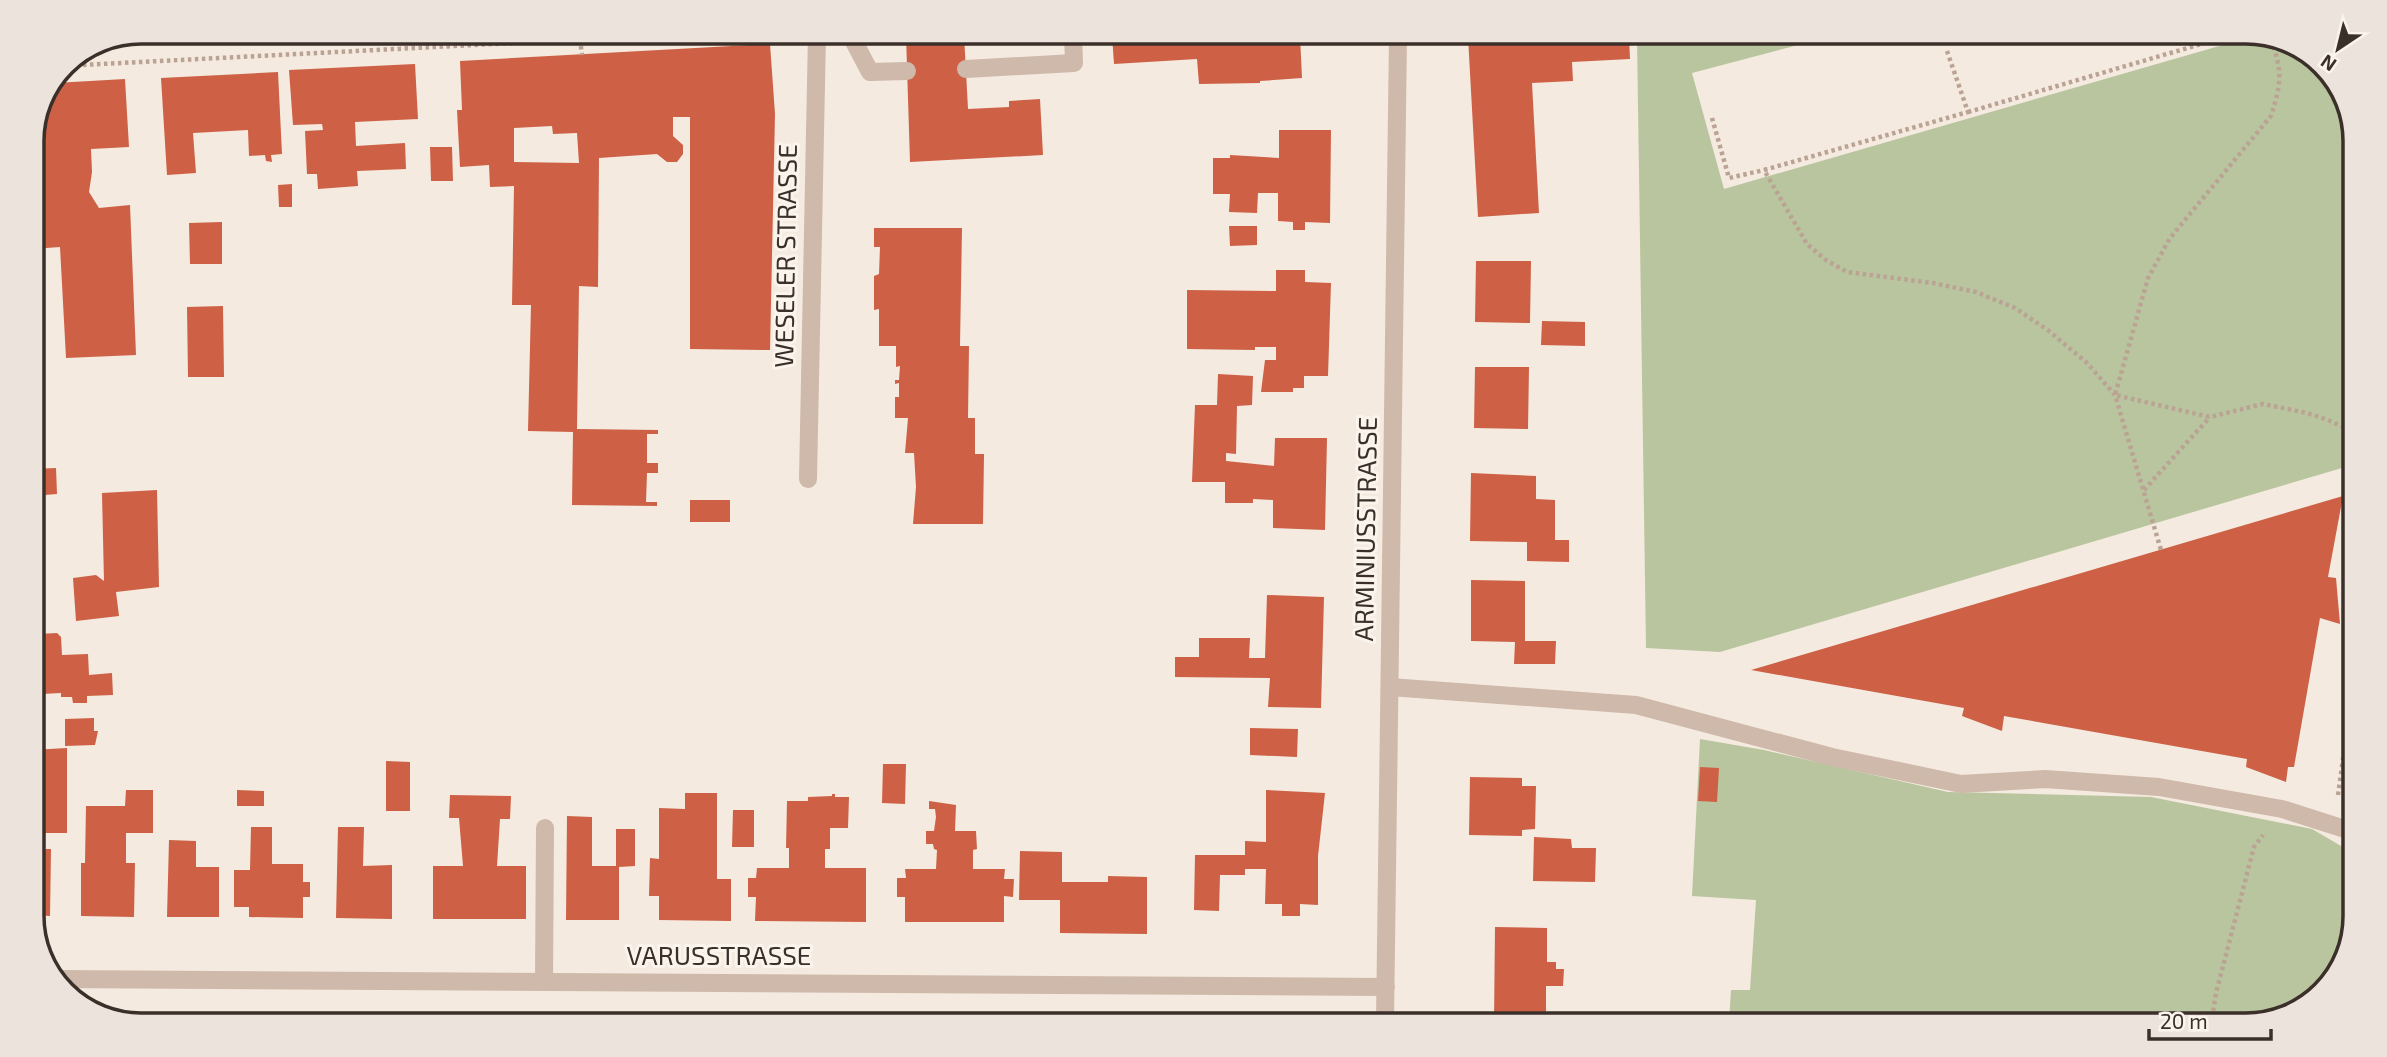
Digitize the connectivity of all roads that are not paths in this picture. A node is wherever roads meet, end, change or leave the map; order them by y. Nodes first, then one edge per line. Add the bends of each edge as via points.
1 (817, 44) edge
2 (855, 44) edge
3 (1073, 44) edge
4 (1398, 44) edge
5 (966, 69) dead end
6 (907, 71) dead end
7 (808, 479) dead end
8 (1391, 687) junction
9 (2340, 827) edge
10 (545, 828) dead end
11 (67, 979) edge
12 (544, 982) junction
13 (1386, 987) junction
14 (1385, 1013) edge

1 - 7 street, WESELER STRASSE
2 - 6 street via 870,72
3 - 5 street via 1074,63
4 - 8 street, ARMINIUSSTRASSE
8 - 9 street via 1636,705 1832,757 1961,785 2045,779 2159,787 2283,809
8 - 13 street, ARMINIUSSTRASSE
10 - 12 street
11 - 12 street, VARUSSTRASSE
12 - 13 street, VARUSSTRASSE
13 - 14 street, ARMINIUSSTRASSE

